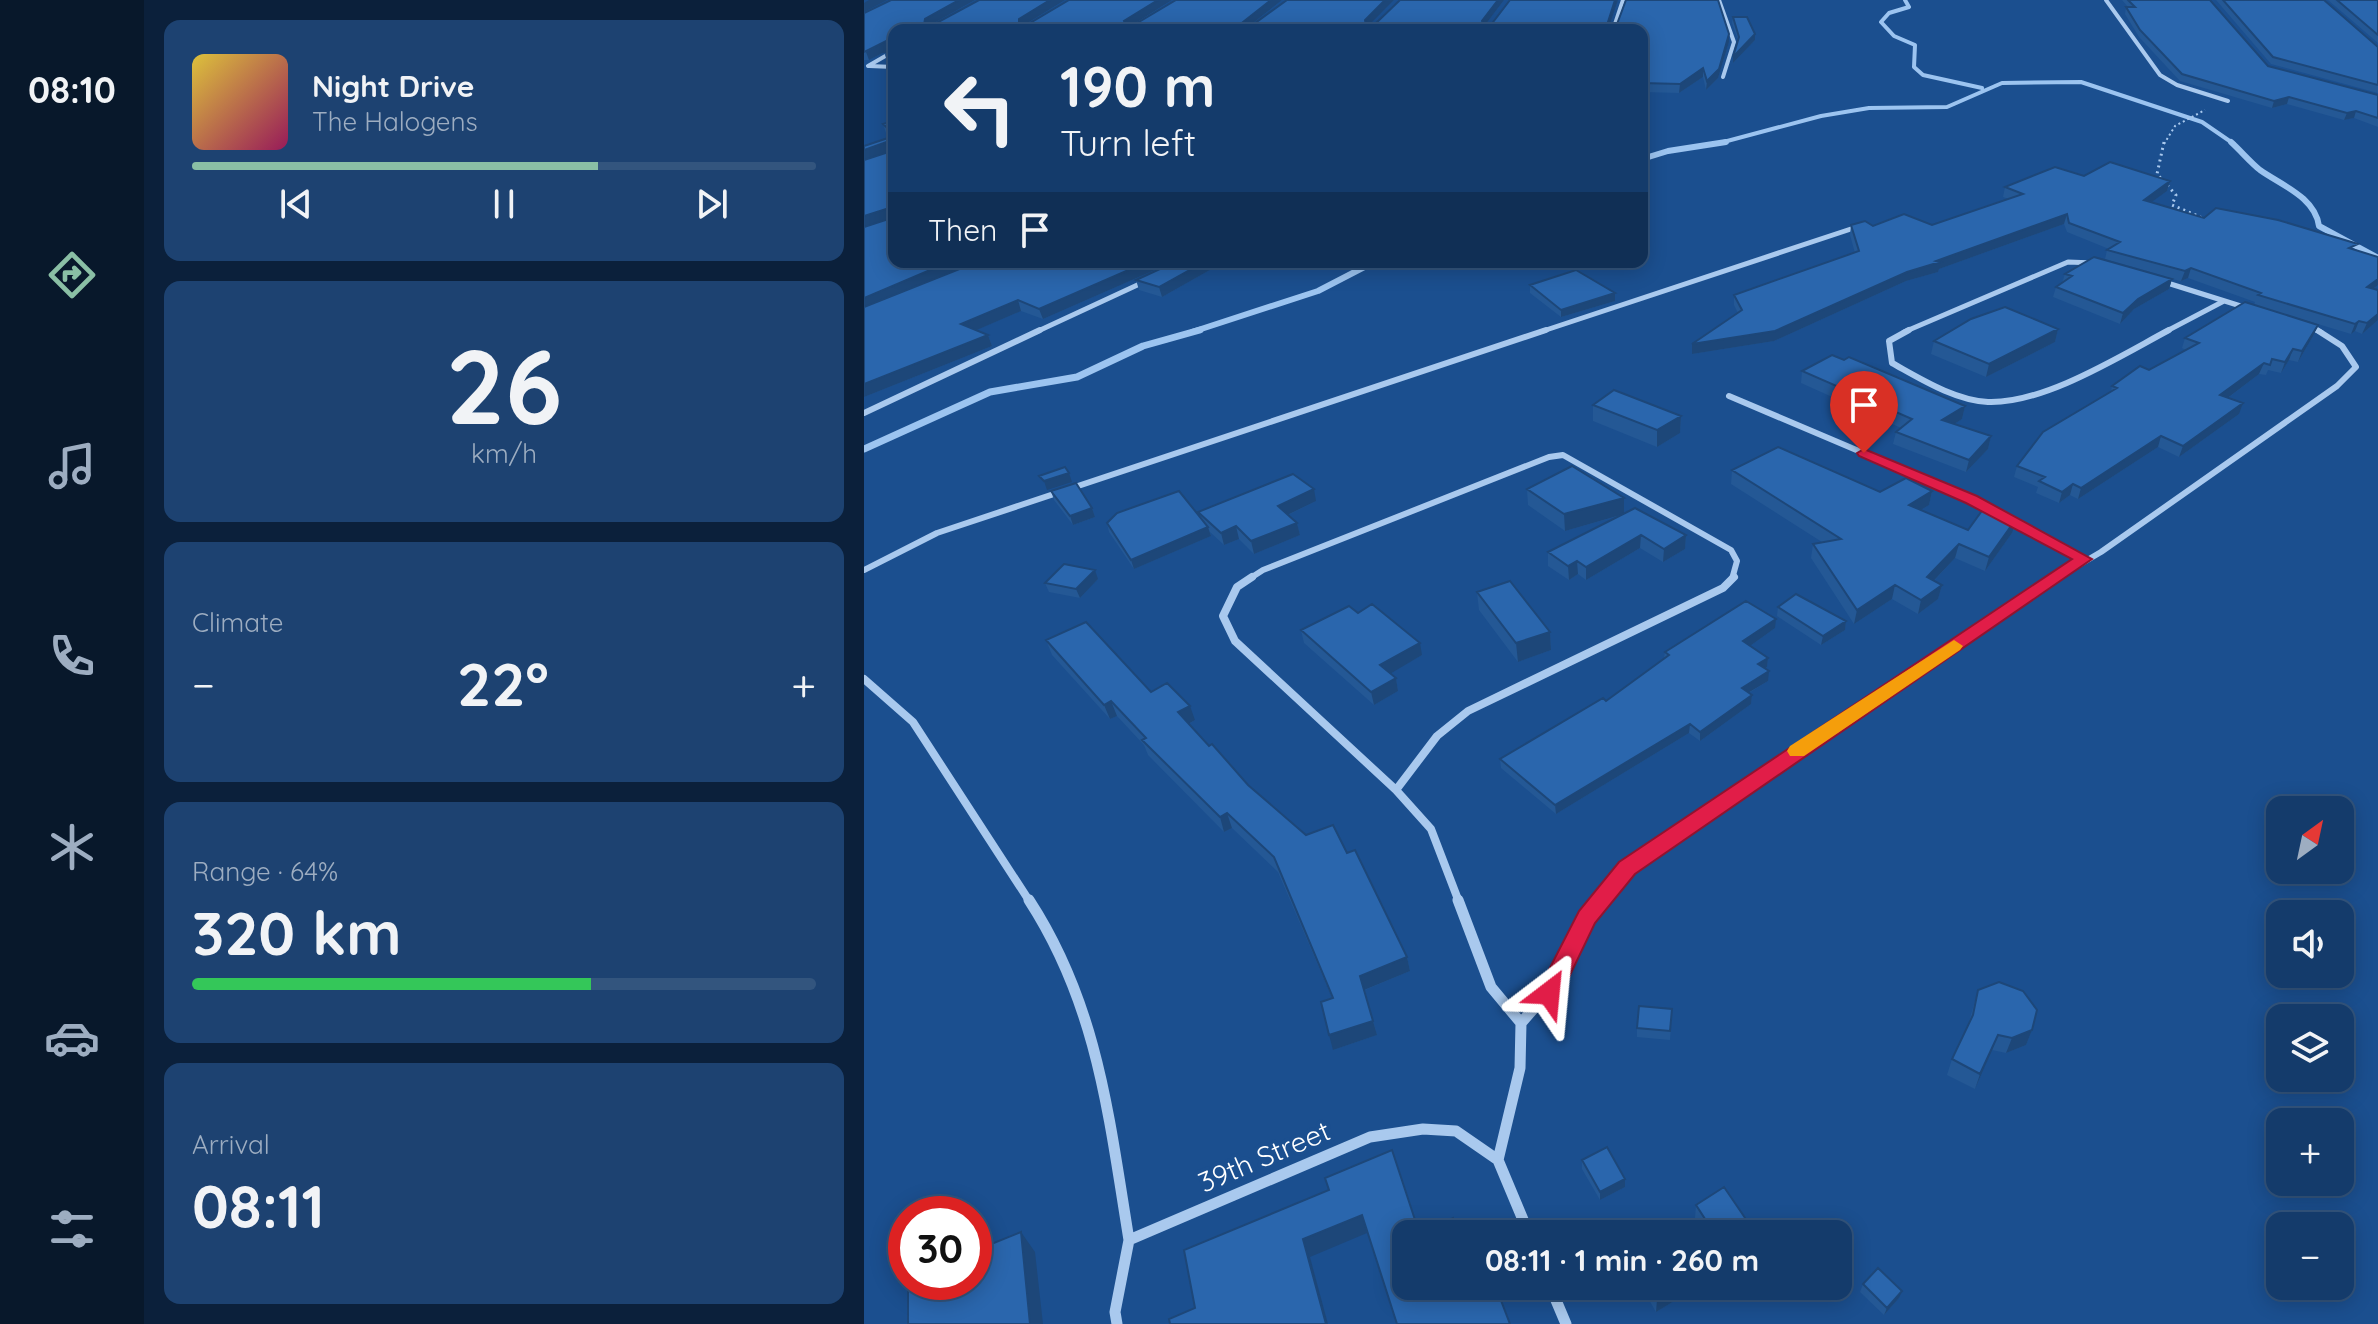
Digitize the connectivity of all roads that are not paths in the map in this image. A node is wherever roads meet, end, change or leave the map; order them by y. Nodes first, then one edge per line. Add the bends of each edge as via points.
1 (1623, 0) edge
2 (1719, 0) edge
3 (2106, 0) edge
4 (1615, 24) edge
5 (888, 54) edge
6 (866, 66) edge
7 (888, 67) edge
8 (1723, 77) edge
9 (2228, 101) road end
10 (1862, 225) edge
11 (2104, 265) edge
12 (1158, 275) edge
13 (2155, 278) edge
14 (2224, 301) junction
15 (2253, 310) edge
16 (2296, 322) edge
17 (1729, 396) dead end
18 (864, 413) edge
19 (2084, 559) junction
20 (864, 570) edge
21 (864, 679) edge
22 (1396, 790) junction
23 (1521, 1023) junction
24 (1498, 1160) junction
25 (1523, 1220) edge
26 (1129, 1240) junction
27 (1556, 1300) edge
28 (1117, 1324) edge
29 (1566, 1324) edge

1 - 4 street
2 - 8 street via 1734,42
3 - 9 street via 2160,75
5 - 6 street
6 - 7 street
10 - 20 street via 937,533
11 - 14 street via 2068,262 1901,334 1889,341 1892,363 1959,395 1987,402 2017,401
12 - 18 street
13 - 14 street
14 - 15 street
16 - 19 street via 2335,339 2351,353 2356,367 2337,386
17 - 19 street via 1972,499
19 - 23 street via 1627,868 1587,917 1558,981
21 - 26 street via 913,722 1058,944 1099,1060
22 - 22 street via 1235,641 1223,616 1237,587 1304,551 1563,455 1731,550 1737,561 1734,577 1723,588 1468,711 1437,736
22 - 23 street via 1431,829 1491,987
23 - 24 street via 1520,1068
24 - 25 street
24 - 26 street, 39th Street via 1456,1131 1423,1129 1370,1137
26 - 28 street
27 - 29 street

